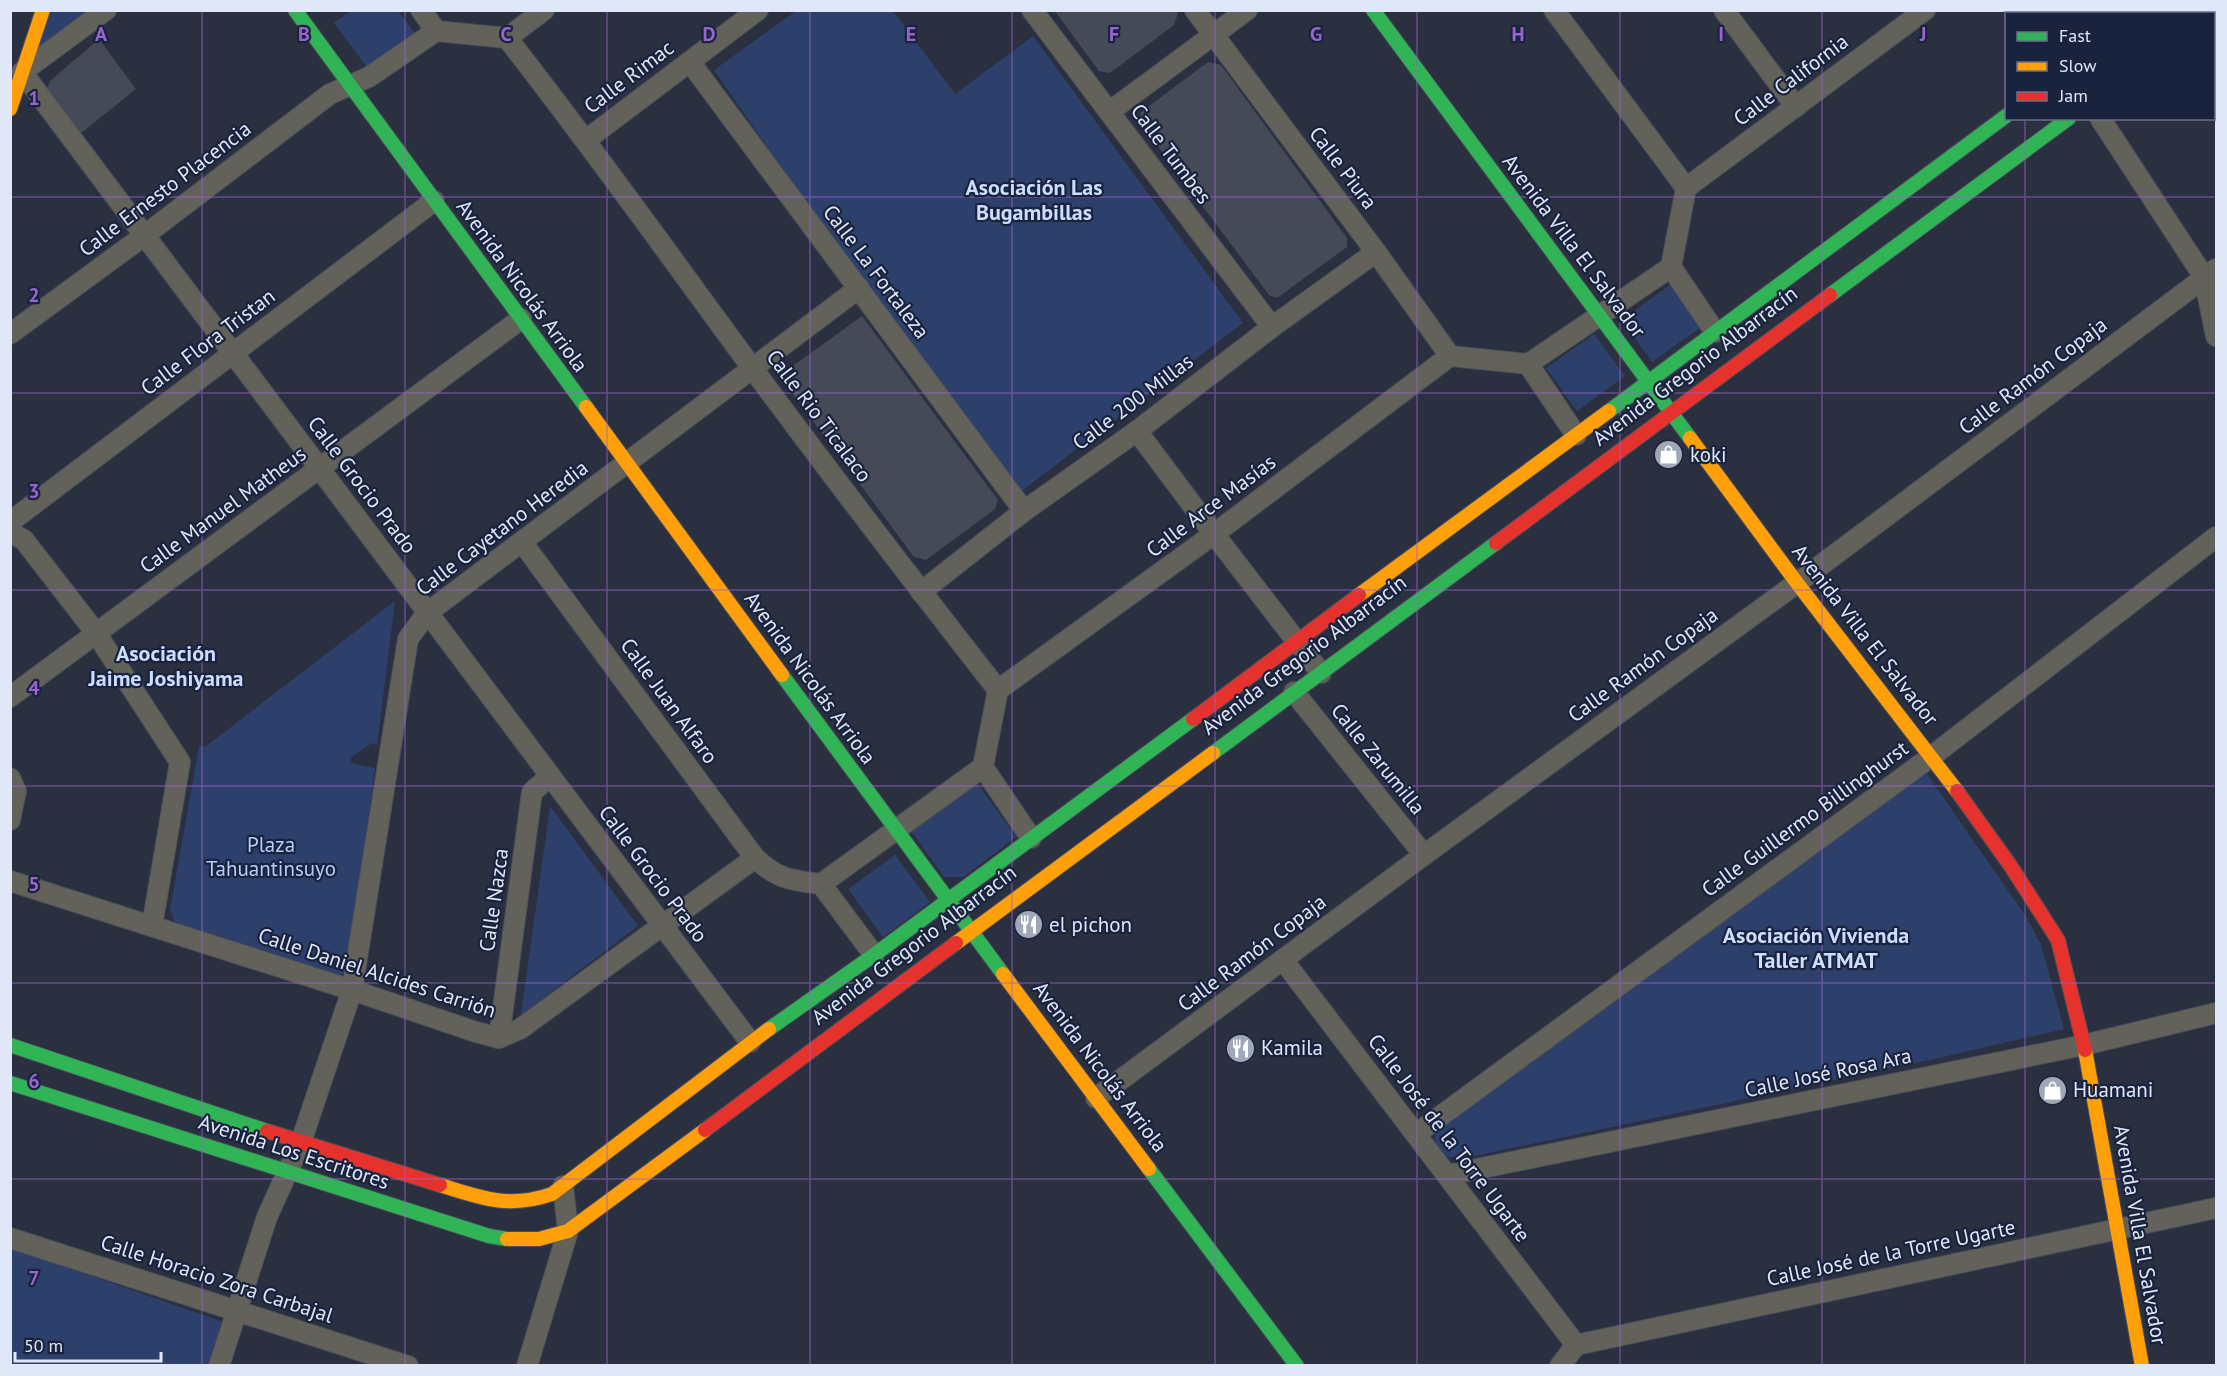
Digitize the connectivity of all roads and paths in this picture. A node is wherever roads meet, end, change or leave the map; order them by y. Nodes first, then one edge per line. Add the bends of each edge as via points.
1 (43, 10) edge
2 (106, 10) edge
3 (421, 10) edge
4 (544, 10) edge
5 (759, 10) edge
6 (1032, 10) edge
7 (1194, 10) edge
8 (1247, 10) edge
9 (1373, 10) edge
10 (1554, 10) edge
11 (1724, 10) edge
12 (1924, 10) edge
13 (303, 13) edge
14 (436, 31) junction
15 (1214, 36) junction
16 (507, 38) junction
17 (690, 62) junction
18 (22, 72) junction
19 (349, 85) junction
20 (1796, 107) junction
21 (10, 109) edge
22 (1109, 112) junction
23 (2005, 117) edge
24 (2066, 120) edge
25 (2101, 120) edge
26 (586, 140) junction
27 (1686, 188) junction
28 (434, 201) junction
29 (145, 236) junction
30 (1376, 252) junction
31 (1671, 267) junction
32 (2210, 273) edge
33 (859, 288) junction
34 (1600, 316) junction
35 (521, 319) junction
36 (1272, 327) junction
37 (1715, 332) junction
38 (10, 334) edge
39 (2217, 336) edge
40 (233, 353) junction
41 (1450, 356) junction
42 (1528, 364) junction
43 (753, 368) junction
44 (1648, 381) junction
45 (1671, 413) junction
46 (1137, 431) junction
47 (1576, 435) junction
48 (626, 463) junction
49 (320, 469) junction
50 (1024, 511) junction
51 (10, 522) edge
52 (10, 532) edge
53 (1214, 534) junction
54 (2217, 537) edge
55 (522, 542) junction
56 (1797, 583) junction
57 (921, 592) junction
58 (427, 613) junction
59 (96, 633) junction
60 (1296, 641) junction
61 (1321, 673) junction
62 (998, 690) junction
63 (1294, 692) junction
64 (10, 697) edge
65 (1932, 756) junction
66 (983, 767) junction
67 (550, 776) junction
68 (10, 778) edge
69 (10, 820) edge
70 (896, 831) junction
71 (1031, 838) junction
72 (1424, 855) junction
73 (755, 858) junction
74 (10, 881) edge
75 (821, 884) junction
76 (947, 900) junction
77 (152, 926) junction
78 (662, 926) junction
79 (972, 932) junction
80 (874, 955) junction
81 (1283, 960) junction
82 (352, 990) junction
83 (2217, 1013) edge
84 (499, 1038) junction
85 (750, 1042) junction
86 (10, 1045) edge
87 (2084, 1045) junction
88 (10, 1083) edge
89 (1096, 1098) junction
90 (1416, 1134) junction
91 (301, 1142) junction
92 (287, 1173) junction
93 (1448, 1175) junction
94 (563, 1186) junction
95 (2217, 1208) edge
96 (2116, 1228) junction
97 (568, 1231) junction
98 (10, 1238) edge
99 (237, 1311) junction
100 (1576, 1345) junction
101 (372, 1360) edge
102 (219, 1365) edge
103 (408, 1365) edge
104 (527, 1365) edge
105 (1297, 1365) edge
106 (1560, 1365) edge
107 (2142, 1365) edge

1 - 18 street
2 - 18 street
3 - 14 street
4 - 16 street
5 - 17 street, Calle Rimac
6 - 22 street, Calle Tumbes
7 - 15 street, Calle Piura
8 - 15 street
9 - 34 street, Avenida Villa El Salvador
10 - 27 street
11 - 20 street
12 - 20 street, Calle California
13 - 19 street, Avenida Nicolás Arriola
14 - 16 street
14 - 19 street, Calle Ernesto Placencia via 369,77
15 - 22 street
15 - 30 street, Calle Piura
16 - 26 street, Calle Rio Ticalaco
17 - 26 street, Calle Rimac
17 - 33 street, Calle La Fortaleza
18 - 21 street
18 - 29 street, Calle Grocio Prado
19 - 28 street, Avenida Nicolás Arriola
19 - 29 street, Calle Ernesto Placencia via 330,94
20 - 27 street, Calle California
22 - 36 street, Calle Tumbes
23 - 37 street, Avenida Gregorio Albarracín
24 - 45 street, Avenida Gregorio Albarracín
25 - 32 street
26 - 43 street, Calle Rio Ticalaco
27 - 31 street
28 - 35 street, Avenida Nicolás Arriola
28 - 40 street, Calle Flora Tristan
29 - 38 street, Calle Ernesto Placencia
29 - 40 street, Calle Grocio Prado
30 - 36 street, Calle 200 Millas
30 - 41 street, Calle Piura
31 - 34 street
31 - 37 street
32 - 39 street
32 - 56 street, Calle Ramón Copaja
33 - 43 street, Calle Cayetano Heredia
33 - 50 street, Calle La Fortaleza
34 - 42 street
34 - 44 street, Avenida Villa El Salvador
35 - 48 street, Avenida Nicolás Arriola
35 - 49 street, Calle Manuel Matheus
36 - 46 street, Calle 200 Millas
37 - 44 street, Avenida Gregorio Albarracín
40 - 49 street, Calle Grocio Prado
40 - 51 street, Calle Flora Tristan
41 - 42 street
41 - 53 street, Calle Arce Masías
42 - 47 street
43 - 48 street, Calle Cayetano Heredia
43 - 57 street, Calle Rio Ticalaco
44 - 45 street, Avenida Villa El Salvador
44 - 47 street, Avenida Gregorio Albarracín
45 - 56 street, Avenida Villa El Salvador
45 - 61 street, Avenida Gregorio Albarracín
46 - 50 street, Calle 200 Millas
46 - 53 street
47 - 60 street, Avenida Gregorio Albarracín
48 - 55 street, Calle Cayetano Heredia
48 - 70 street, Avenida Nicolás Arriola
49 - 58 street, Calle Grocio Prado
49 - 59 street, Calle Manuel Matheus
50 - 57 street, Calle 200 Millas
52 - 59 street via 24,540
53 - 60 street
53 - 62 street, Calle Arce Masías
54 - 65 street, Calle Guillermo Billinghurst
55 - 58 street, Calle Cayetano Heredia
55 - 73 street, Calle Juan Alfaro
56 - 65 street, Avenida Villa El Salvador
56 - 72 street, Calle Ramón Copaja
57 - 62 street, Calle Rio Ticalaco
58 - 67 street, Calle Grocio Prado
58 - 82 street, Calle Cayetano Heredia via 408,639
59 - 64 street, Calle Manuel Matheus
59 - 77 street via 180,762
60 - 61 street
60 - 71 street, Avenida Gregorio Albarracín
61 - 63 street, Avenida Gregorio Albarracín
62 - 66 street
63 - 72 street, Calle Zarumilla
63 - 79 street, Avenida Gregorio Albarracín
65 - 87 street, Avenida Villa El Salvador via 2058,940
65 - 90 street, Calle Guillermo Billinghurst
66 - 70 street
66 - 71 street
67 - 78 street, Calle Grocio Prado
67 - 84 street, Calle Nazca via 532,792
68 - 69 street via 16,791
70 - 75 street
70 - 76 street, Avenida Nicolás Arriola
71 - 76 street, Avenida Gregorio Albarracín
72 - 81 street, Calle Ramón Copaja
73 - 75 street, Calle Juan Alfaro via 785,879
73 - 78 street, Calle Daniel Alcides Carrión
74 - 77 street, Calle Daniel Alcides Carrión
75 - 80 street
76 - 79 street, Avenida Nicolás Arriola
76 - 80 street, Avenida Gregorio Albarracín
77 - 82 street, Calle Daniel Alcides Carrión
78 - 84 street, Calle Daniel Alcides Carrión via 520,1029
78 - 85 street, Calle Grocio Prado
79 - 89 street, Avenida Nicolás Arriola
79 - 97 street, Avenida Gregorio Albarracín
80 - 85 street, Avenida Gregorio Albarracín
81 - 89 street, Calle Ramón Copaja
81 - 90 street, Calle José de la Torre Ugarte
82 - 84 street, Calle Daniel Alcides Carrión
82 - 91 street, Calle Cayetano Heredia
83 - 87 street, Calle José Rosa Ara
85 - 94 street, Avenida Gregorio Albarracín
86 - 91 street, Avenida Los Escritores
87 - 93 street, Calle José Rosa Ara
87 - 96 street, Avenida Villa El Salvador
88 - 92 street, Avenida Los Escritores
89 - 105 street, Avenida Nicolás Arriola
90 - 93 street, Calle José de la Torre Ugarte
91 - 92 street, Calle Cayetano Heredia
91 - 94 street, Avenida Los Escritores via 498,1202 526,1202
92 - 97 street, Avenida Los Escritores via 505,1239 537,1240
92 - 99 street, Calle Cayetano Heredia via 267,1217
93 - 100 street, Calle José de la Torre Ugarte
94 - 97 street
95 - 96 street, Calle José de la Torre Ugarte
96 - 100 street, Calle José de la Torre Ugarte
96 - 107 street, Avenida Villa El Salvador
97 - 104 street
98 - 99 street, Calle Horacio Zora Carbajal
99 - 101 street, Calle Horacio Zora Carbajal
99 - 102 street, Calle Cayetano Heredia
100 - 106 street
101 - 103 street, Calle Horacio Zora Carbajal

